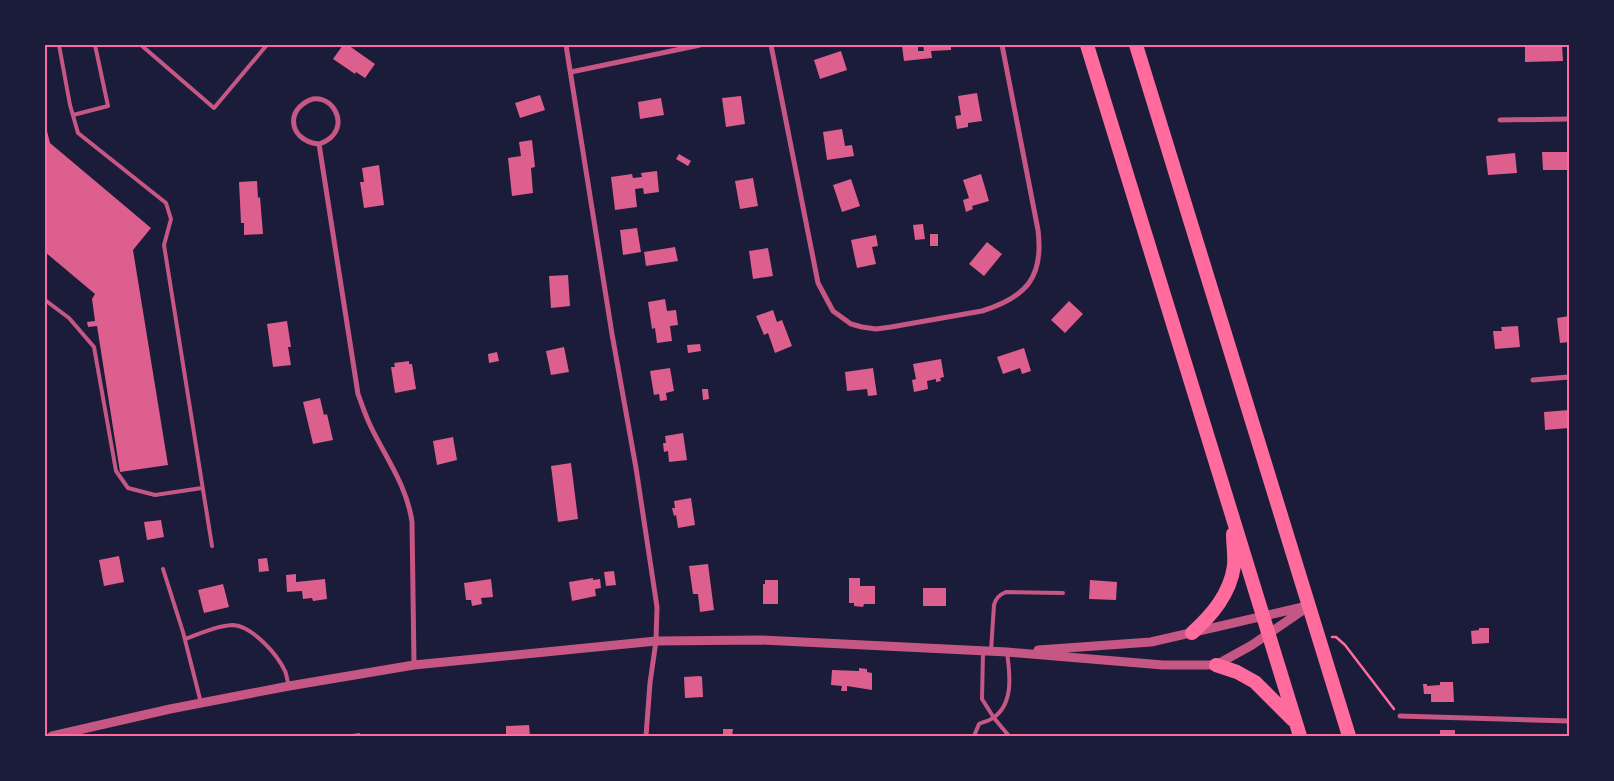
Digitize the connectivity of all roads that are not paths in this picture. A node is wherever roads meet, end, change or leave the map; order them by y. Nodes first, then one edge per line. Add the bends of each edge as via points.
1 (59, 45) edge
2 (95, 45) edge
3 (141, 45) edge
4 (264, 45) edge
5 (566, 45) edge
6 (700, 45) edge
7 (771, 45) edge
8 (1002, 45) edge
9 (1087, 45) edge
10 (1136, 45) edge
11 (571, 72) junction
12 (73, 115) junction
13 (1569, 119) edge
14 (1500, 120) dead end
15 (319, 144) junction
16 (45, 300) edge
17 (1569, 377) edge
18 (1534, 380) dead end
19 (202, 488) junction
20 (1233, 516) junction
21 (212, 546) dead end
22 (163, 568) dead end
23 (1063, 593) dead end
24 (1309, 606) junction
25 (1263, 616) junction
26 (1192, 633) junction
27 (1268, 633) junction
28 (185, 639) junction
29 (656, 641) junction
30 (987, 651) junction
31 (1007, 652) junction
32 (414, 664) junction
33 (1216, 665) junction
34 (289, 686) junction
35 (201, 703) junction
36 (1400, 716) road end
37 (994, 718) junction
38 (1569, 721) edge
39 (1298, 729) edge
40 (52, 736) edge
41 (646, 736) edge
42 (974, 736) edge
43 (1009, 736) edge
44 (1349, 736) edge

1 - 12 lane
2 - 12 lane via 108,106
3 - 4 lane via 214,108
5 - 11 street
6 - 11 street
7 - 8 street via 818,283 827,302 841,318 851,324 876,329 994,307 1016,297 1032,278 1039,255 1038,230
9 - 20 highway
10 - 24 highway
11 - 29 street via 657,607
12 - 19 lane via 78,133 166,202 171,219 164,245
13 - 14 street
15 - 15 street via 327,141 337,130 338,115 328,102 314,99 300,105 294,125 300,137
15 - 32 street via 358,394 410,504
16 - 19 lane via 70,318 94,347 116,471 128,488 155,495
17 - 18 street
19 - 21 lane
20 - 25 highway
20 - 26 highway via 1234,566 1226,589 1218,606
22 - 28 lane
23 - 30 lane via 1001,594 994,605
24 - 25 street
24 - 27 street
24 - 44 highway
25 - 26 street
25 - 27 highway
26 - 31 street via 1151,642
27 - 33 street
27 - 39 highway
28 - 34 lane via 238,626 263,641 285,671
28 - 35 lane
29 - 30 street via 761,640
29 - 32 street
29 - 41 street
30 - 31 street
30 - 37 lane via 982,699
31 - 33 street
31 - 37 lane via 1010,674 1006,705
32 - 34 street
33 - 39 highway via 1256,682
34 - 35 street
35 - 40 street
36 - 38 street
37 - 42 lane via 979,724
37 - 43 lane

